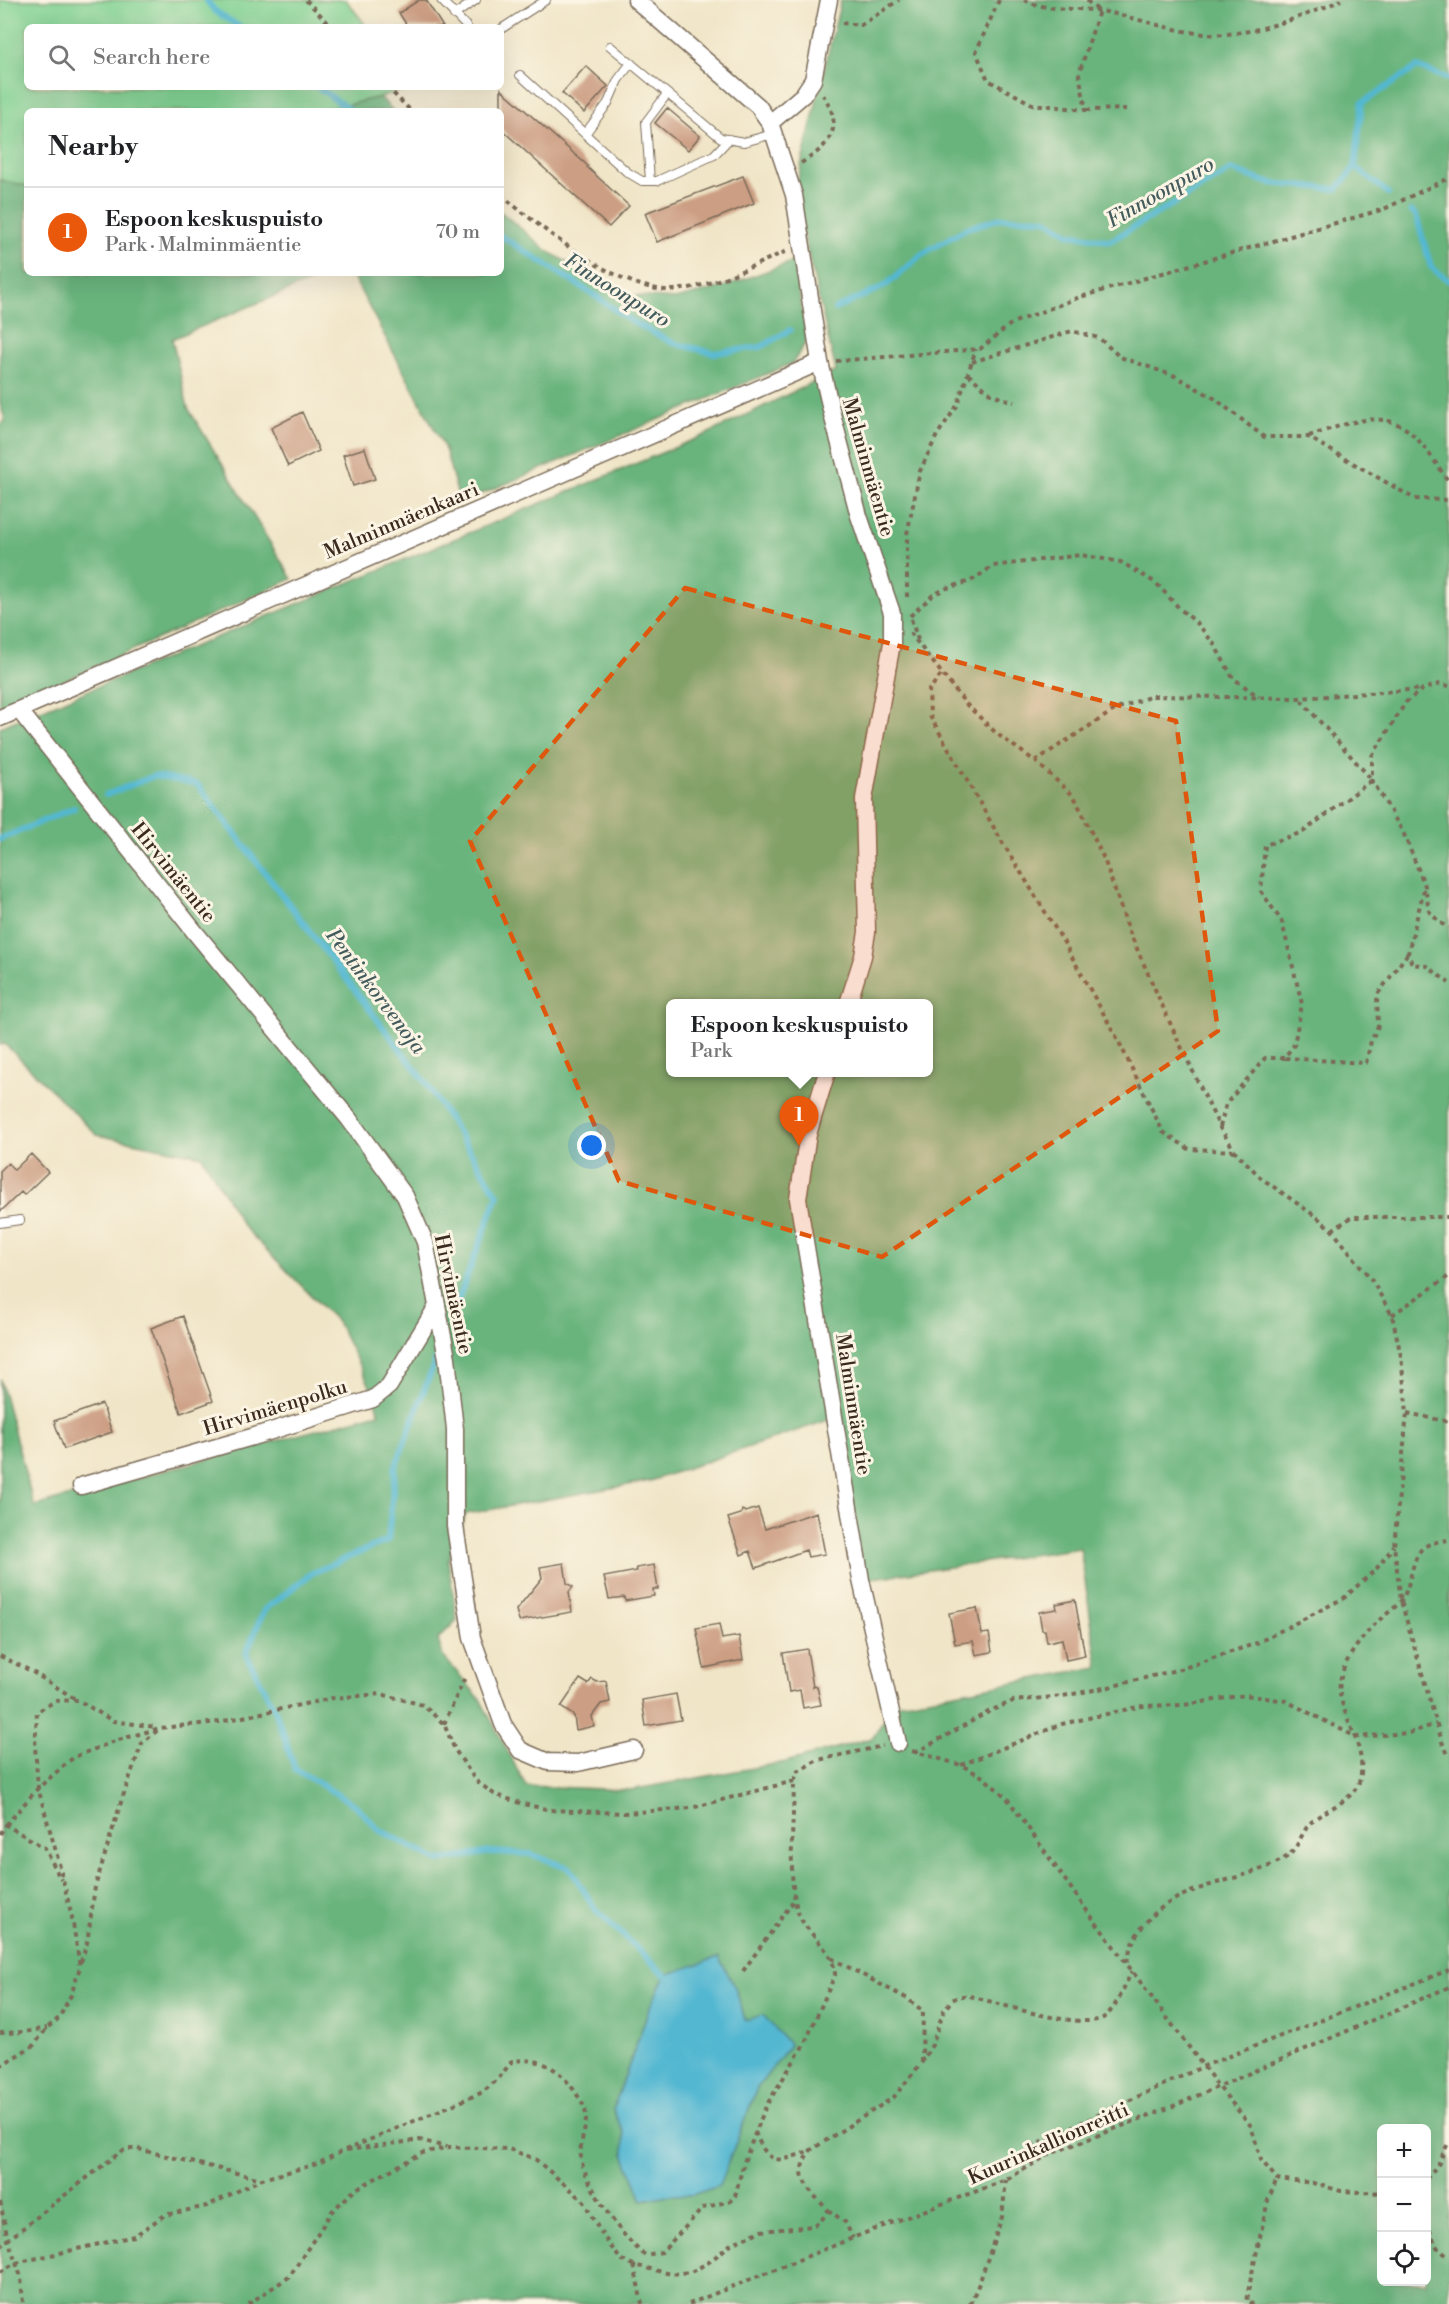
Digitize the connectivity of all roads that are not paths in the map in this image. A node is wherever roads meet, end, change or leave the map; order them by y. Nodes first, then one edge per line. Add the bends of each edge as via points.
1 (441, 0) edge
2 (476, 0) edge
3 (546, 0) edge
4 (636, 0) edge
5 (829, 0) edge
6 (454, 15) junction
7 (464, 24) edge
8 (504, 27) edge
9 (610, 46) dead end
10 (631, 63) junction
11 (520, 75) dead end
12 (667, 93) junction
13 (772, 128) junction
14 (585, 134) junction
15 (729, 140) junction
16 (650, 181) junction
17 (820, 362) junction
18 (19, 710) junction
19 (0, 718) edge
20 (850, 999) edge
21 (825, 1077) edge
22 (20, 1220) dead end
23 (0, 1222) edge
24 (436, 1308) junction
25 (81, 1486) dead end
26 (898, 1743) road end
27 (634, 1750) dead end

1 - 6 lane
2 - 6 lane
3 - 8 lane
4 - 13 street, Malminmäentie via 758,106
5 - 13 street via 813,80
6 - 7 lane
9 - 10 lane
10 - 12 lane
10 - 14 lane
11 - 14 lane
12 - 15 lane via 721,138
12 - 16 lane via 645,122
13 - 15 lane via 744,142
13 - 17 street, Malminmäentie via 794,195
14 - 16 lane via 627,172
15 - 16 lane via 714,155
17 - 18 street, Malminmäenkaari
17 - 20 street, Malminmäentie via 859,516 892,613 892,643 864,799 867,932
18 - 19 street, Malminmäenkaari
18 - 24 street, Hirvimäentie via 186,922 349,1119 405,1196 425,1242
21 - 26 street, Malminmäentie via 807,1134 798,1199 861,1580
22 - 23 lane
24 - 25 street, Hirvimäenpolku via 389,1386 373,1399
24 - 27 street, Hirvimäentie via 447,1358 455,1429 455,1526 472,1638 503,1724 520,1750 548,1762 578,1763

